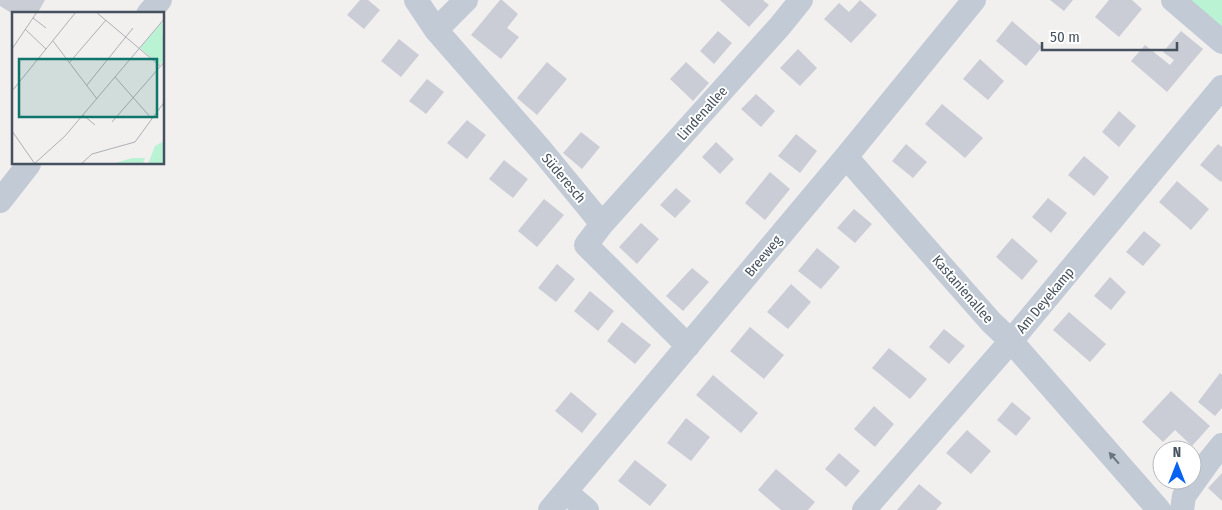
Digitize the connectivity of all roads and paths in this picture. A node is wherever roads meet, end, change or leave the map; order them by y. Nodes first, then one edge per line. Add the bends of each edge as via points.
1 (160, 0) edge
2 (416, 0) edge
3 (466, 0) edge
4 (801, 0) edge
5 (974, 0) edge
6 (1173, 0) edge
7 (150, 12) edge
8 (436, 30) junction
9 (1222, 42) edge
10 (1222, 87) edge
11 (846, 156) junction
12 (28, 165) edge
13 (0, 201) edge
14 (602, 224) junction
15 (1011, 341) junction
16 (688, 346) junction
17 (1222, 445) edge
18 (566, 492) junction
19 (550, 510) edge
20 (587, 510) edge
21 (864, 510) edge
22 (1159, 510) edge
23 (1182, 510) edge

1 - 7 street
2 - 8 street, Süderesch
3 - 8 street
4 - 14 street, Lindenallee
5 - 11 street, Breeweg
6 - 9 street
8 - 14 street, Süderesch
10 - 15 street, Am Deyekamp
11 - 15 street, Kastanienallee
11 - 16 street, Breeweg
12 - 13 street
14 - 16 street via 586,245
15 - 21 street, Am Deyekamp
22 -> 15 street, Kastanienallee
16 - 18 street, Breeweg
17 - 23 street via 1184,496
18 - 19 street, Breeweg
18 - 20 street

